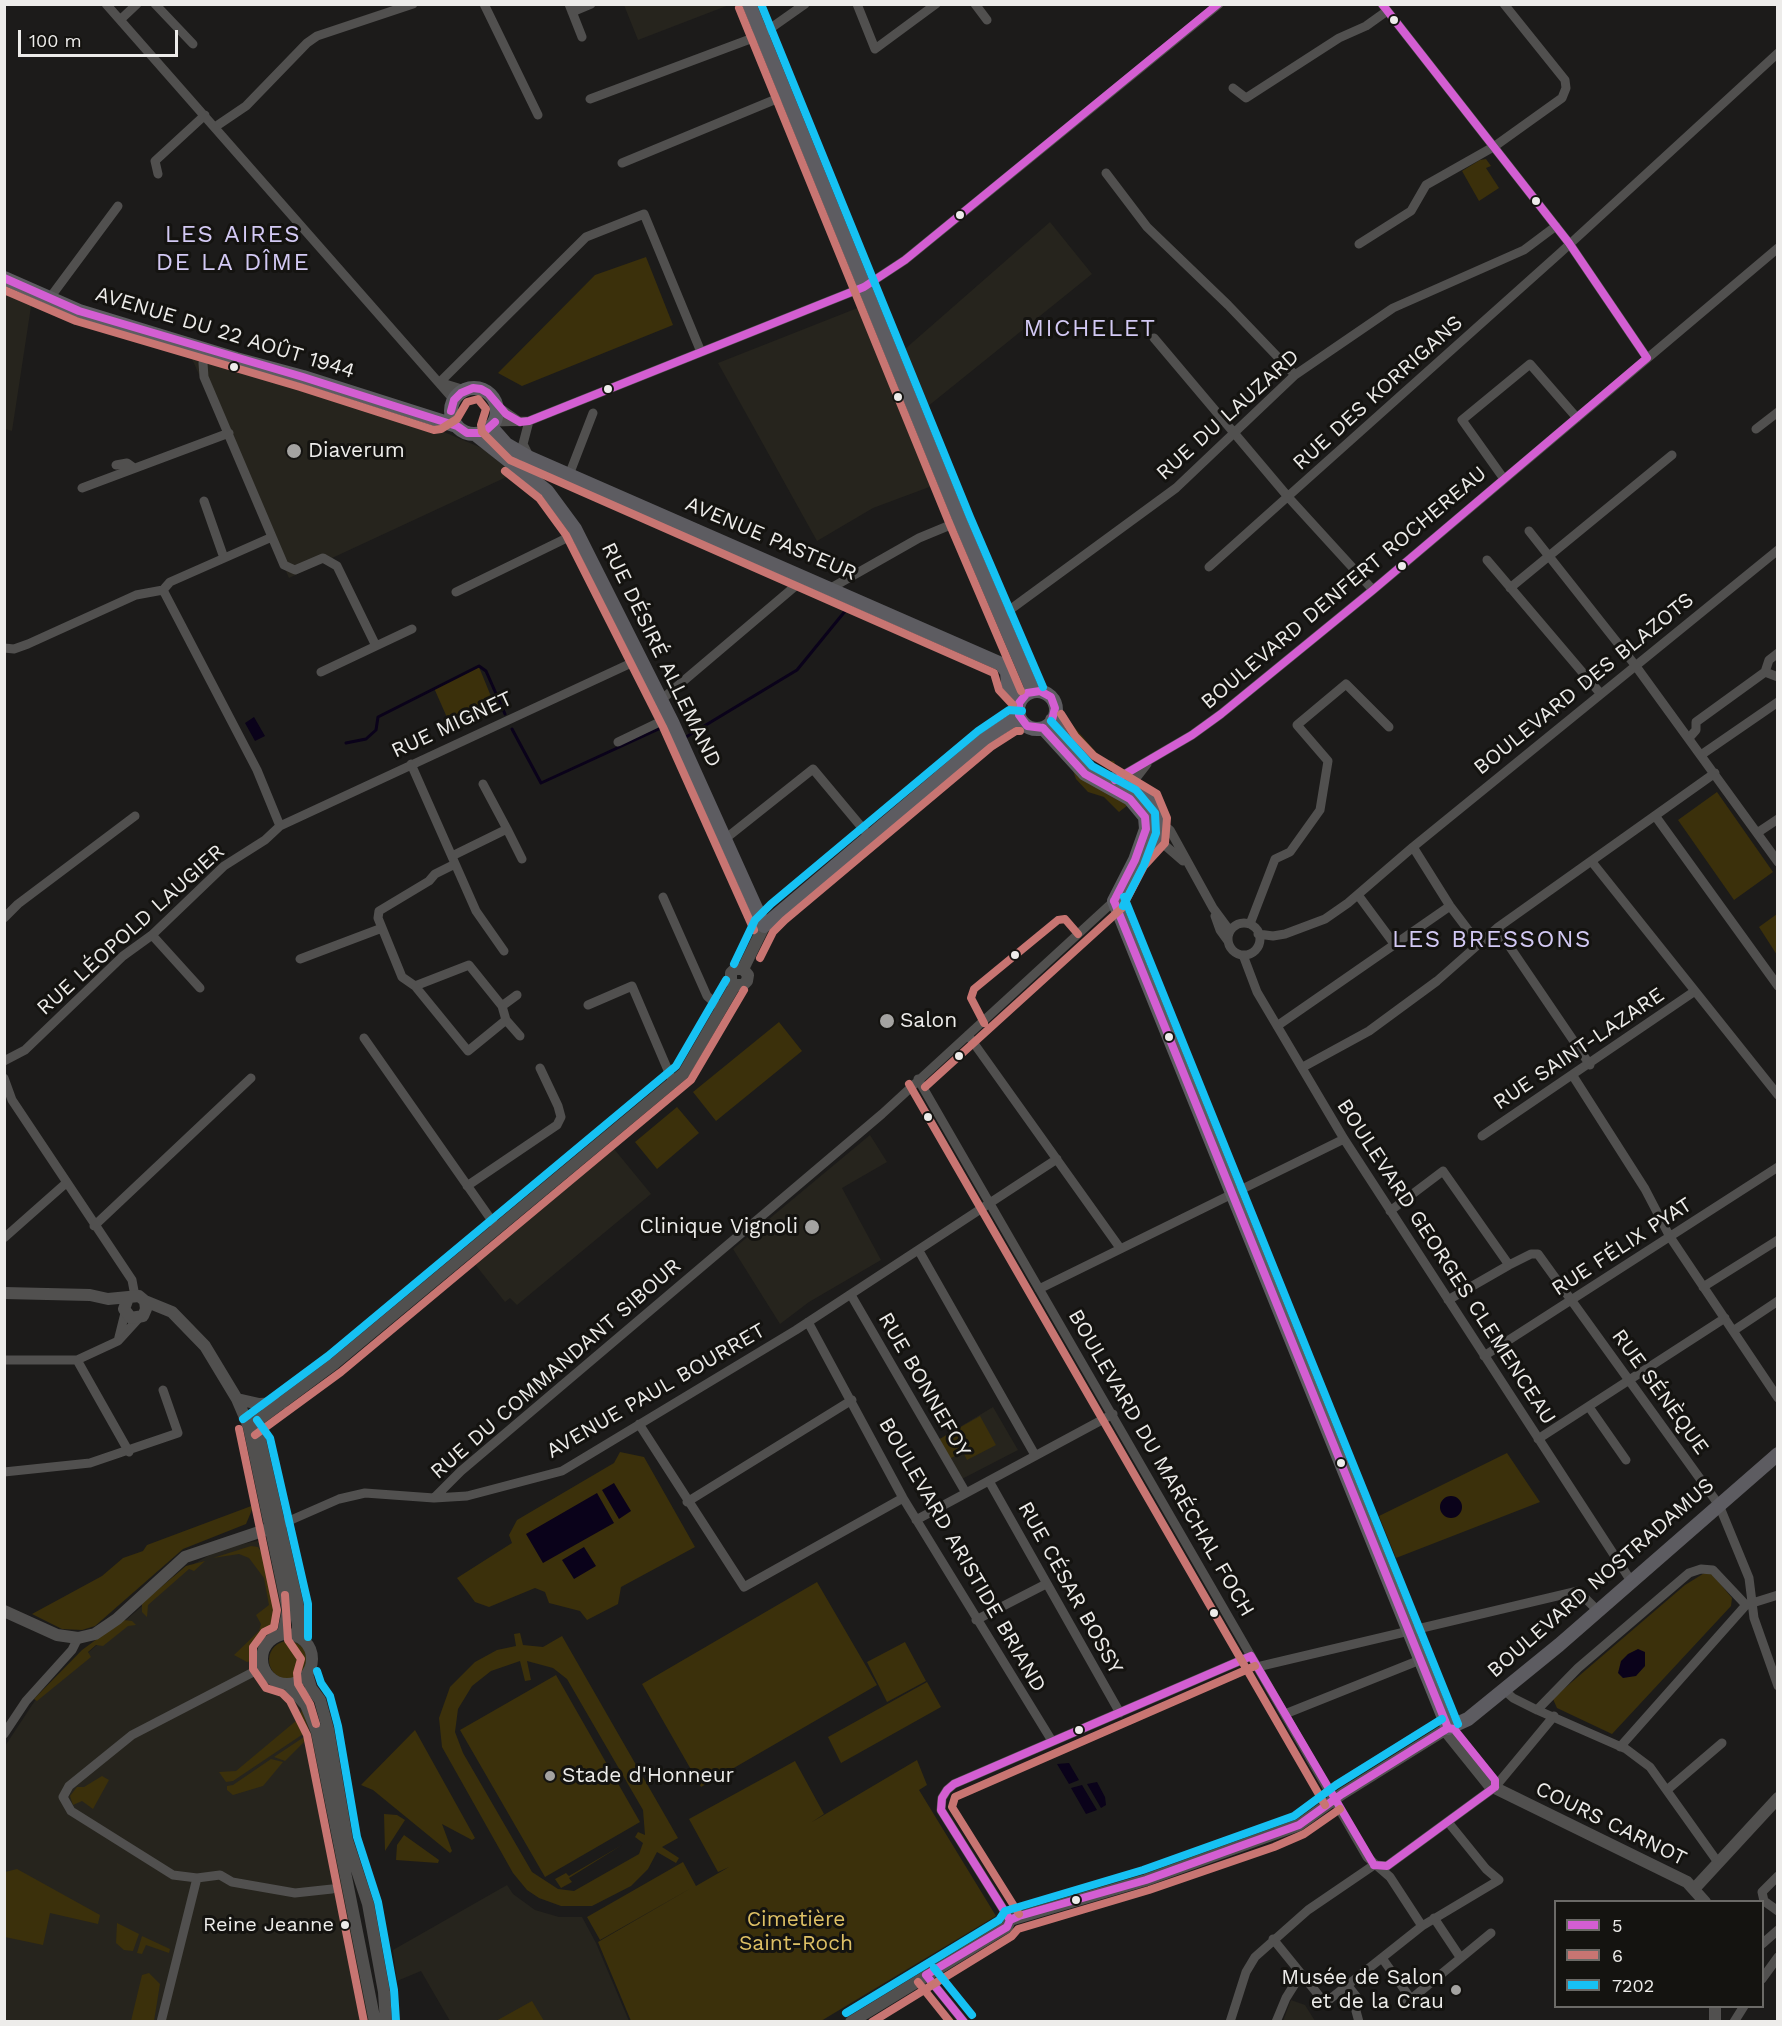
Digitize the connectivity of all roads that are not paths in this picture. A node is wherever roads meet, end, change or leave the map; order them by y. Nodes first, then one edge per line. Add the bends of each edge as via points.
1 (106, 4) edge
2 (137, 4) edge
3 (155, 4) edge
4 (413, 4) edge
5 (484, 4) edge
6 (591, 4) edge
7 (749, 4) edge
8 (805, 4) edge
9 (857, 4) edge
10 (936, 4) edge
11 (975, 4) edge
12 (1219, 4) edge
13 (1504, 4) edge
14 (570, 8) edge
15 (1385, 8) edge
16 (120, 20) junction
17 (987, 20) dead end
18 (761, 34) junction
19 (582, 37) dead end
20 (193, 44) dead end
21 (1778, 53) edge
22 (1233, 88) dead end
23 (786, 95) junction
24 (590, 99) dead end
25 (205, 115) junction
26 (538, 115) dead end
27 (215, 127) junction
28 (1495, 146) junction
29 (622, 163) dead end
30 (1106, 173) dead end
31 (158, 174) dead end
32 (118, 206) dead end
33 (1556, 226) junction
34 (1569, 243) junction
35 (1359, 244) dead end
36 (1778, 248) edge
37 (4, 278) edge
38 (864, 287) junction
39 (49, 299) junction
40 (1154, 338) dead end
41 (208, 350) junction
42 (700, 352) junction
43 (1647, 358) junction
44 (1294, 375) junction
45 (440, 382) junction
46 (465, 390) junction
47 (453, 406) junction
48 (497, 406) junction
49 (593, 412) dead end
50 (1778, 412) edge
51 (1577, 418) junction
52 (436, 420) junction
53 (524, 422) junction
54 (493, 425) junction
55 (457, 426) junction
56 (1756, 429) dead end
57 (229, 433) junction
58 (1234, 433) junction
59 (475, 434) junction
60 (1672, 455) dead end
61 (530, 458) junction
62 (116, 465) dead end
63 (134, 468) junction
64 (565, 473) junction
65 (1504, 479) junction
66 (82, 488) dead end
67 (547, 491) junction
68 (1289, 498) junction
69 (204, 501) dead end
70 (960, 521) junction
71 (1529, 531) dead end
72 (577, 533) junction
73 (272, 537) junction
74 (1778, 550) edge
75 (1550, 556) junction
76 (224, 558) junction
77 (1487, 561) dead end
78 (1209, 567) dead end
79 (806, 577) junction
80 (831, 588) junction
81 (1510, 588) junction
82 (163, 590) junction
83 (1373, 590) junction
84 (456, 592) dead end
85 (1000, 617) junction
86 (412, 629) dead end
87 (376, 646) junction
88 (4, 648) edge
89 (1778, 653) edge
90 (640, 658) junction
91 (1635, 665) junction
92 (321, 672) dead end
93 (1766, 672) junction
94 (1778, 677) edge
95 (1600, 693) junction
96 (1028, 694) junction
97 (661, 700) junction
98 (1778, 702) edge
99 (670, 717) junction
100 (1021, 721) junction
101 (1047, 724) junction
102 (1389, 727) dead end
103 (1689, 738) junction
104 (618, 742) dead end
105 (1701, 755) junction
106 (411, 764) junction
107 (1715, 773) junction
108 (483, 784) dead end
109 (1118, 784) junction
110 (135, 816) dead end
111 (1656, 817) junction
112 (1151, 818) junction
113 (1778, 819) edge
114 (280, 826) junction
115 (507, 829) junction
116 (1757, 832) junction
117 (869, 837) junction
118 (725, 839) junction
119 (1155, 839) junction
120 (1413, 847) junction
121 (522, 859) dead end
122 (453, 860) junction
123 (1135, 860) junction
124 (1592, 862) junction
125 (1778, 862) edge
126 (1189, 867) junction
127 (1358, 895) junction
128 (663, 897) dead end
129 (1114, 901) junction
130 (1450, 906) junction
131 (1213, 908) junction
132 (4, 918) edge
133 (1250, 924) junction
134 (764, 926) junction
135 (382, 928) junction
136 (1497, 928) junction
137 (1230, 931) junction
138 (1258, 934) junction
139 (1285, 934) junction
140 (152, 935) junction
141 (1228, 941) junction
142 (1478, 943) junction
143 (1395, 945) junction
144 (1258, 946) junction
145 (504, 951) dead end
146 (1243, 955) junction
147 (300, 959) dead end
148 (415, 986) junction
149 (1778, 986) edge
150 (200, 988) dead end
151 (1695, 991) junction
152 (517, 995) dead end
153 (588, 1005) dead end
154 (502, 1006) junction
155 (722, 1009) junction
156 (506, 1020) junction
157 (1277, 1026) junction
158 (968, 1035) junction
159 (520, 1036) dead end
160 (364, 1038) dead end
161 (5, 1061) edge
162 (1590, 1065) junction
163 (1303, 1067) junction
164 (540, 1068) dead end
165 (1573, 1076) junction
166 (4, 1078) edge
167 (252, 1078) dead end
168 (918, 1079) junction
169 (673, 1082) junction
170 (1778, 1095) edge
171 (1482, 1136) dead end
172 (1344, 1139) junction
173 (1057, 1159) junction
174 (1778, 1167) edge
175 (65, 1184) junction
176 (467, 1186) junction
177 (1232, 1193) junction
178 (989, 1204) junction
179 (1389, 1211) junction
180 (94, 1226) junction
181 (497, 1228) junction
182 (1670, 1237) junction
183 (4, 1238) edge
184 (1778, 1240) edge
185 (1120, 1248) junction
186 (919, 1251) junction
187 (1509, 1265) junction
188 (1703, 1287) junction
189 (1039, 1288) junction
190 (4, 1293) edge
191 (851, 1295) junction
192 (1448, 1300) junction
193 (1571, 1301) junction
194 (1778, 1301) edge
195 (135, 1307) junction
196 (1725, 1318) junction
197 (808, 1322) junction
198 (1733, 1331) junction
199 (118, 1341) junction
200 (1484, 1356) junction
201 (4, 1360) edge
202 (78, 1360) junction
203 (1629, 1382) junction
204 (163, 1390) dead end
205 (1778, 1398) edge
206 (237, 1400) junction
207 (852, 1400) junction
208 (284, 1403) junction
209 (1589, 1407) junction
210 (1113, 1414) junction
211 (639, 1424) junction
212 (249, 1427) junction
213 (1538, 1439) junction
214 (129, 1452) junction
215 (1778, 1454) edge
216 (1035, 1455) junction
217 (1626, 1460) dead end
218 (4, 1472) edge
219 (989, 1481) junction
220 (966, 1493) junction
221 (434, 1498) junction
222 (903, 1498) junction
223 (687, 1502) junction
224 (1719, 1505) junction
225 (916, 1520) junction
226 (274, 1527) junction
227 (1631, 1581) junction
228 (1046, 1584) junction
229 (1778, 1595) edge
230 (1749, 1605) junction
231 (1597, 1610) junction
232 (4, 1611) edge
233 (976, 1620) junction
234 (1409, 1631) junction
235 (283, 1634) junction
236 (298, 1637) junction
237 (78, 1638) junction
238 (1251, 1656) junction
239 (1420, 1660) junction
240 (263, 1667) junction
241 (1257, 1667) junction
242 (307, 1674) junction
243 (287, 1684) junction
244 (1778, 1686) edge
245 (1504, 1690) junction
246 (1537, 1710) junction
247 (1120, 1713) junction
248 (1285, 1714) junction
249 (1554, 1716) junction
250 (1448, 1728) junction
251 (4, 1734) edge
252 (1052, 1742) junction
253 (1722, 1743) dead end
254 (1620, 1747) junction
255 (1496, 1787) junction
256 (1667, 1790) junction
257 (1778, 1798) edge
258 (1334, 1800) junction
259 (1448, 1822) junction
260 (1717, 1861) junction
261 (1374, 1865) junction
262 (1778, 1876) edge
263 (197, 1878) junction
264 (332, 1888) dead end
265 (1695, 1888) junction
266 (1704, 1900) edge
267 (1778, 1911) edge
268 (1434, 1918) junction
269 (1010, 1920) junction
270 (1422, 1926) junction
271 (1778, 1930) edge
272 (1491, 1933) dead end
273 (1273, 1939) junction
274 (1764, 1942) edge
275 (1460, 1957) junction
276 (1778, 1957) edge
277 (1382, 1958) junction
278 (1301, 1974) junction
279 (927, 1975) junction
280 (1764, 1976) edge
281 (1348, 1986) junction
282 (1743, 2008) edge
283 (1231, 2021) edge
284 (161, 2022) edge
285 (375, 2022) edge
286 (386, 2022) edge
287 (851, 2022) edge
288 (964, 2022) edge
289 (1276, 2022) edge
290 (1359, 2022) edge
291 (1734, 2022) edge

1 - 16 street
2 - 16 street
3 - 20 street
4 - 27 street via 317,36 246,106
5 - 26 street
6 - 14 street
7 - 18 main road
8 - 18 street
9 - 10 street via 875,49
11 - 17 street
12 - 38 street via 905,260
13 - 28 street via 1565,80 1566,88 1562,98
14 - 19 street
15 - 22 street via 1366,26 1340,38 1246,98
15 - 28 street
16 - 25 street
18 - 23 main road
18 - 24 street
21 - 34 street, RUE DES KORRIGANS
23 - 29 street
23 - 38 main road
25 - 27 street
25 - 31 street via 155,161
27 - 45 street
28 - 33 street
28 - 35 street via 1426,185 1411,211
30 - 44 street via 1147,227
32 - 39 street
33 - 34 street
33 - 44 street, RUE DU LAUZARD via 1524,250 1393,308
34 - 43 street
34 - 68 street, RUE DES KORRIGANS
36 - 43 street, BOULEVARD DENFERT ROCHEREAU
37 - 39 main road, AVENUE DU 22 AOÛT 1944
38 - 42 street
38 - 70 main road
39 - 41 main road, AVENUE DU 22 AOÛT 1944
40 - 58 street
41 - 52 main road, AVENUE DU 22 AOÛT 1944
41 - 57 street via 203,363 204,377
42 - 45 street via 644,214 586,237
42 - 53 street
43 - 51 street, BOULEVARD DENFERT ROCHEREAU
44 - 58 street, RUE DU LAUZARD
45 - 46 street
45 - 47 street
46 - 47 main road
46 - 48 main road via 481,389
47 - 52 main road
47 - 55 main road
48 - 53 street
48 - 54 main road
49 - 64 street
50 - 56 street
51 - 65 street, BOULEVARD DENFERT ROCHEREAU
51 - 65 street via 1530,364 1462,420
52 - 55 main road, AVENUE DU 22 AOÛT 1944
53 - 54 street
53 - 61 street via 524,452
54 - 59 main road
54 - 61 main road, AVENUE PASTEUR via 506,444
55 - 59 main road
57 - 63 street
57 - 73 street
58 - 68 street
58 - 85 street, RUE DU LAUZARD via 1176,488
59 - 67 main road, RUE DÉSIRÉ ALLEMAND
60 - 75 street
61 - 64 main road, AVENUE PASTEUR
62 - 63 street via 127,463
63 - 66 street
64 - 67 main road via 548,484
64 - 79 main road, AVENUE PASTEUR
65 - 83 street, BOULEVARD DENFERT ROCHEREAU
67 - 72 main road, RUE DÉSIRÉ ALLEMAND
68 - 78 street, RUE DES KORRIGANS
68 - 83 street
69 - 76 street
70 - 80 street via 919,538
70 - 85 main road
71 - 75 street
72 - 84 street
72 - 90 main road, RUE DÉSIRÉ ALLEMAND
73 - 76 street
73 - 87 street via 284,565 295,570 323,558 337,566
74 - 91 street, BOULEVARD DES BLAZOTS
75 - 81 street
75 - 91 street
76 - 82 street via 170,582
77 - 81 street
79 - 80 main road, AVENUE PASTEUR
79 - 97 street
80 - 96 main road, AVENUE PASTEUR via 1001,664 1007,672 1008,684
81 - 95 street
82 - 88 street via 136,595 28,644
82 - 114 street via 257,770
83 - 109 street, BOULEVARD DENFERT ROCHEREAU via 1221,714
85 - 96 main road
86 - 87 street
87 - 92 street
89 - 93 street via 1769,660
90 - 97 main road, RUE DÉSIRÉ ALLEMAND
90 - 106 street, RUE MIGNET
91 - 95 street, BOULEVARD DES BLAZOTS
91 - 103 street
93 - 94 street
93 - 103 street via 1696,722 1696,730
95 - 120 street, BOULEVARD DES BLAZOTS
96 - 100 main road via 1018,709
96 - 101 main road via 1051,697 1055,708
97 - 99 main road, RUE DÉSIRÉ ALLEMAND
98 - 105 street
99 - 104 street
99 - 118 main road, RUE DÉSIRÉ ALLEMAND
100 - 101 main road via 1027,726
100 - 117 main road via 1013,720 1000,727
101 - 109 main road via 1087,764
102 - 133 street via 1346,684 1297,725 1328,761 1320,810 1290,852 1275,859
103 - 105 street
105 - 107 street
106 - 114 street, RUE MIGNET
106 - 122 street
107 - 111 street
107 - 116 street
108 - 115 street
109 - 112 main road via 1149,800
110 - 132 street
111 - 124 street
111 - 149 street
112 - 119 main road
112 - 123 main road
112 - 126 street via 1170,830
113 - 116 street
114 - 140 street, RUE LÉOPOLD LAUGIER via 224,866
115 - 121 street
115 - 122 street
116 - 125 street
117 - 118 street via 813,769
117 - 134 main road
118 - 134 main road, RUE DÉSIRÉ ALLEMAND
119 - 123 main road
119 - 126 street
120 - 127 street, BOULEVARD DES BLAZOTS
120 - 130 street
122 - 135 street via 429,881 379,911
122 - 145 street via 476,912
123 - 129 main road
124 - 136 street
124 - 151 street
126 - 131 street
127 - 139 street, BOULEVARD DES BLAZOTS via 1325,919
127 - 143 street
128 - 155 street via 707,996
129 - 158 street, RUE DU COMMANDANT SIBOUR
129 - 177 main road
130 - 142 street
130 - 143 street
131 - 137 street
131 - 141 street
133 - 137 street via 1236,925
133 - 138 street
134 - 155 main road via 743,969 747,981 735,985
135 - 147 street
135 - 148 street via 402,977
136 - 142 street
136 - 162 street
137 - 141 street
138 - 139 street
138 - 144 street
139 - 144 street, BOULEVARD DES BLAZOTS
140 - 150 street
140 - 161 street, RUE LÉOPOLD LAUGIER via 123,956 25,1050
141 - 146 street via 1231,949
142 - 163 street via 1437,981 1369,1031
143 - 157 street
144 - 146 street
146 - 157 street, BOULEVARD GEORGES CLEMENCEAU via 1257,992
148 - 154 street via 469,965
148 - 156 street via 468,1051
151 - 162 street, RUE SAINT-LAZARE
151 - 170 street
152 - 154 street
153 - 169 street via 632,986
154 - 156 street
155 - 169 main road via 692,1062
156 - 159 street
157 - 163 street, BOULEVARD GEORGES CLEMENCEAU
158 - 168 street, RUE DU COMMANDANT SIBOUR
158 - 173 street
160 - 176 street
162 - 165 street, RUE SAINT-LAZARE
163 - 172 street, BOULEVARD GEORGES CLEMENCEAU
164 - 176 street via 558,1106 561,1117 557,1125
165 - 171 street, RUE SAINT-LAZARE
165 - 182 street via 1645,1189
166 - 175 street via 12,1100
167 - 180 street
168 - 178 street, BOULEVARD DU MARÉCHAL FOCH
168 - 221 street, RUE DU COMMANDANT SIBOUR
169 - 181 main road
172 - 177 street
172 - 179 street, BOULEVARD GEORGES CLEMENCEAU
173 - 178 street, AVENUE PAUL BOURRET
173 - 185 street
174 - 182 street, RUE FÉLIX PYAT
175 - 180 street
175 - 183 street
176 - 181 street
177 - 185 street
177 - 234 main road
178 - 186 street, AVENUE PAUL BOURRET
178 - 189 street, BOULEVARD DU MARÉCHAL FOCH
179 - 187 street via 1443,1171
179 - 192 street, BOULEVARD GEORGES CLEMENCEAU
180 - 195 street via 132,1280
181 - 208 main road
182 - 188 street
182 - 193 street, RUE FÉLIX PYAT
184 - 188 street
185 - 189 street
186 - 191 street, AVENUE PAUL BOURRET
186 - 216 street
187 - 192 street
187 - 193 street, RUE SÉNÈQUE via 1538,1254
188 - 196 street
189 - 210 street, BOULEVARD DU MARÉCHAL FOCH
190 - 195 main road via 90,1295
191 - 197 street, AVENUE PAUL BOURRET
191 - 220 street, RUE BONNEFOY
192 - 200 street, BOULEVARD GEORGES CLEMENCEAU
193 - 200 street, RUE FÉLIX PYAT
193 - 203 street, RUE SÉNÈQUE
194 - 198 street
195 - 199 street
195 - 199 street
195 - 206 main road via 172,1312 187,1325 205,1346
196 - 198 street
196 - 203 street
197 - 207 street, BOULEVARD ARISTIDE BRIAND
197 - 211 street, AVENUE PAUL BOURRET
198 - 205 street
199 - 202 street
200 - 213 street, BOULEVARD GEORGES CLEMENCEAU
201 - 202 street
202 - 214 street
203 - 209 street
203 - 224 street, RUE SÉNÈQUE
204 - 214 street via 178,1433
206 - 208 main road
206 - 212 main road
207 - 222 street, BOULEVARD ARISTIDE BRIAND
207 - 223 street
208 - 212 main road
209 - 213 street
209 - 217 street
210 - 216 street
210 - 238 street, BOULEVARD DU MARÉCHAL FOCH
211 - 221 street, AVENUE PAUL BOURRET via 562,1471 467,1496
211 - 223 street
212 - 226 main road via 260,1440
213 - 227 street, BOULEVARD GEORGES CLEMENCEAU
214 - 218 street via 90,1463
215 - 224 main road, BOULEVARD NOSTRADAMUS
216 - 219 street
219 - 220 street
219 - 228 street, RUE CÉSAR BOSSY
220 - 225 street
221 - 226 street, AVENUE PAUL BOURRET via 365,1493 339,1499
222 - 223 street via 744,1587
222 - 225 street, BOULEVARD ARISTIDE BRIAND
224 - 227 main road, BOULEVARD NOSTRADAMUS
224 - 230 street, RUE SÉNÈQUE via 1749,1578
225 - 233 street, BOULEVARD ARISTIDE BRIAND
226 - 235 main road via 288,1610
226 - 236 main road via 298,1606
226 - 237 main road via 185,1557 117,1618 94,1634
227 - 231 main road, BOULEVARD NOSTRADAMUS
228 - 233 street
228 - 247 street, RUE CÉSAR BOSSY
229 - 230 street
230 - 244 street, RUE SÉNÈQUE
230 - 246 street via 1713,1570 1689,1573 1578,1668
230 - 254 street
231 - 234 street via 1578,1591
231 - 245 main road, BOULEVARD NOSTRADAMUS
232 - 237 main road via 32,1626
233 - 252 street, BOULEVARD ARISTIDE BRIAND
234 - 239 main road
234 - 241 street
235 - 236 main road
235 - 240 main road via 266,1645
236 - 242 main road via 312,1658
237 - 251 street
238 - 241 street, BOULEVARD DU MARÉCHAL FOCH
238 - 247 street
239 - 248 street
239 - 250 main road
240 - 243 main road via 273,1680
240 - 263 street via 132,1735 69,1786 63,1797 71,1811 173,1875
241 - 248 street, BOULEVARD DU MARÉCHAL FOCH
242 - 243 main road
242 - 286 main road via 328,1729 347,1840 368,1904
243 - 285 main road via 306,1705 317,1732
245 - 246 street
245 - 250 main road, BOULEVARD NOSTRADAMUS via 1468,1719
246 - 249 street
247 - 252 street
248 - 258 street, BOULEVARD DU MARÉCHAL FOCH
249 - 254 street
249 - 255 street
250 - 255 main road via 1454,1729 1495,1780
250 - 258 main road
252 - 269 street via 954,1784 942,1798 941,1809
253 - 256 street
254 - 256 street via 1650,1767
255 - 259 street
255 - 265 main road, COURS CARNOT via 1509,1797
256 - 260 street
257 - 260 main road
258 - 261 street, BOULEVARD DU MARÉCHAL FOCH
258 - 269 main road via 1299,1825 1270,1837 1146,1880
259 - 261 street via 1387,1866
259 - 268 street via 1499,1880
260 - 265 main road
261 - 270 street, BOULEVARD DU MARÉCHAL FOCH via 1390,1876
261 - 273 street via 1336,1889
262 - 267 street via 1762,1892 1762,1897
263 - 264 street via 220,1875 232,1882 295,1893
263 - 284 street
265 - 266 main road, COURS CARNOT
268 - 270 street
268 - 275 street
269 - 279 main road via 1007,1927
270 - 277 street
271 - 274 street
272 - 275 street
273 - 278 street
273 - 283 street via 1246,1972
275 - 277 street via 1408,2002
276 - 280 street
277 - 281 street
278 - 281 street via 1325,2003
278 - 289 street
279 - 287 main road
279 - 288 street
281 - 290 street via 1360,2001 1356,2011
282 - 291 street

